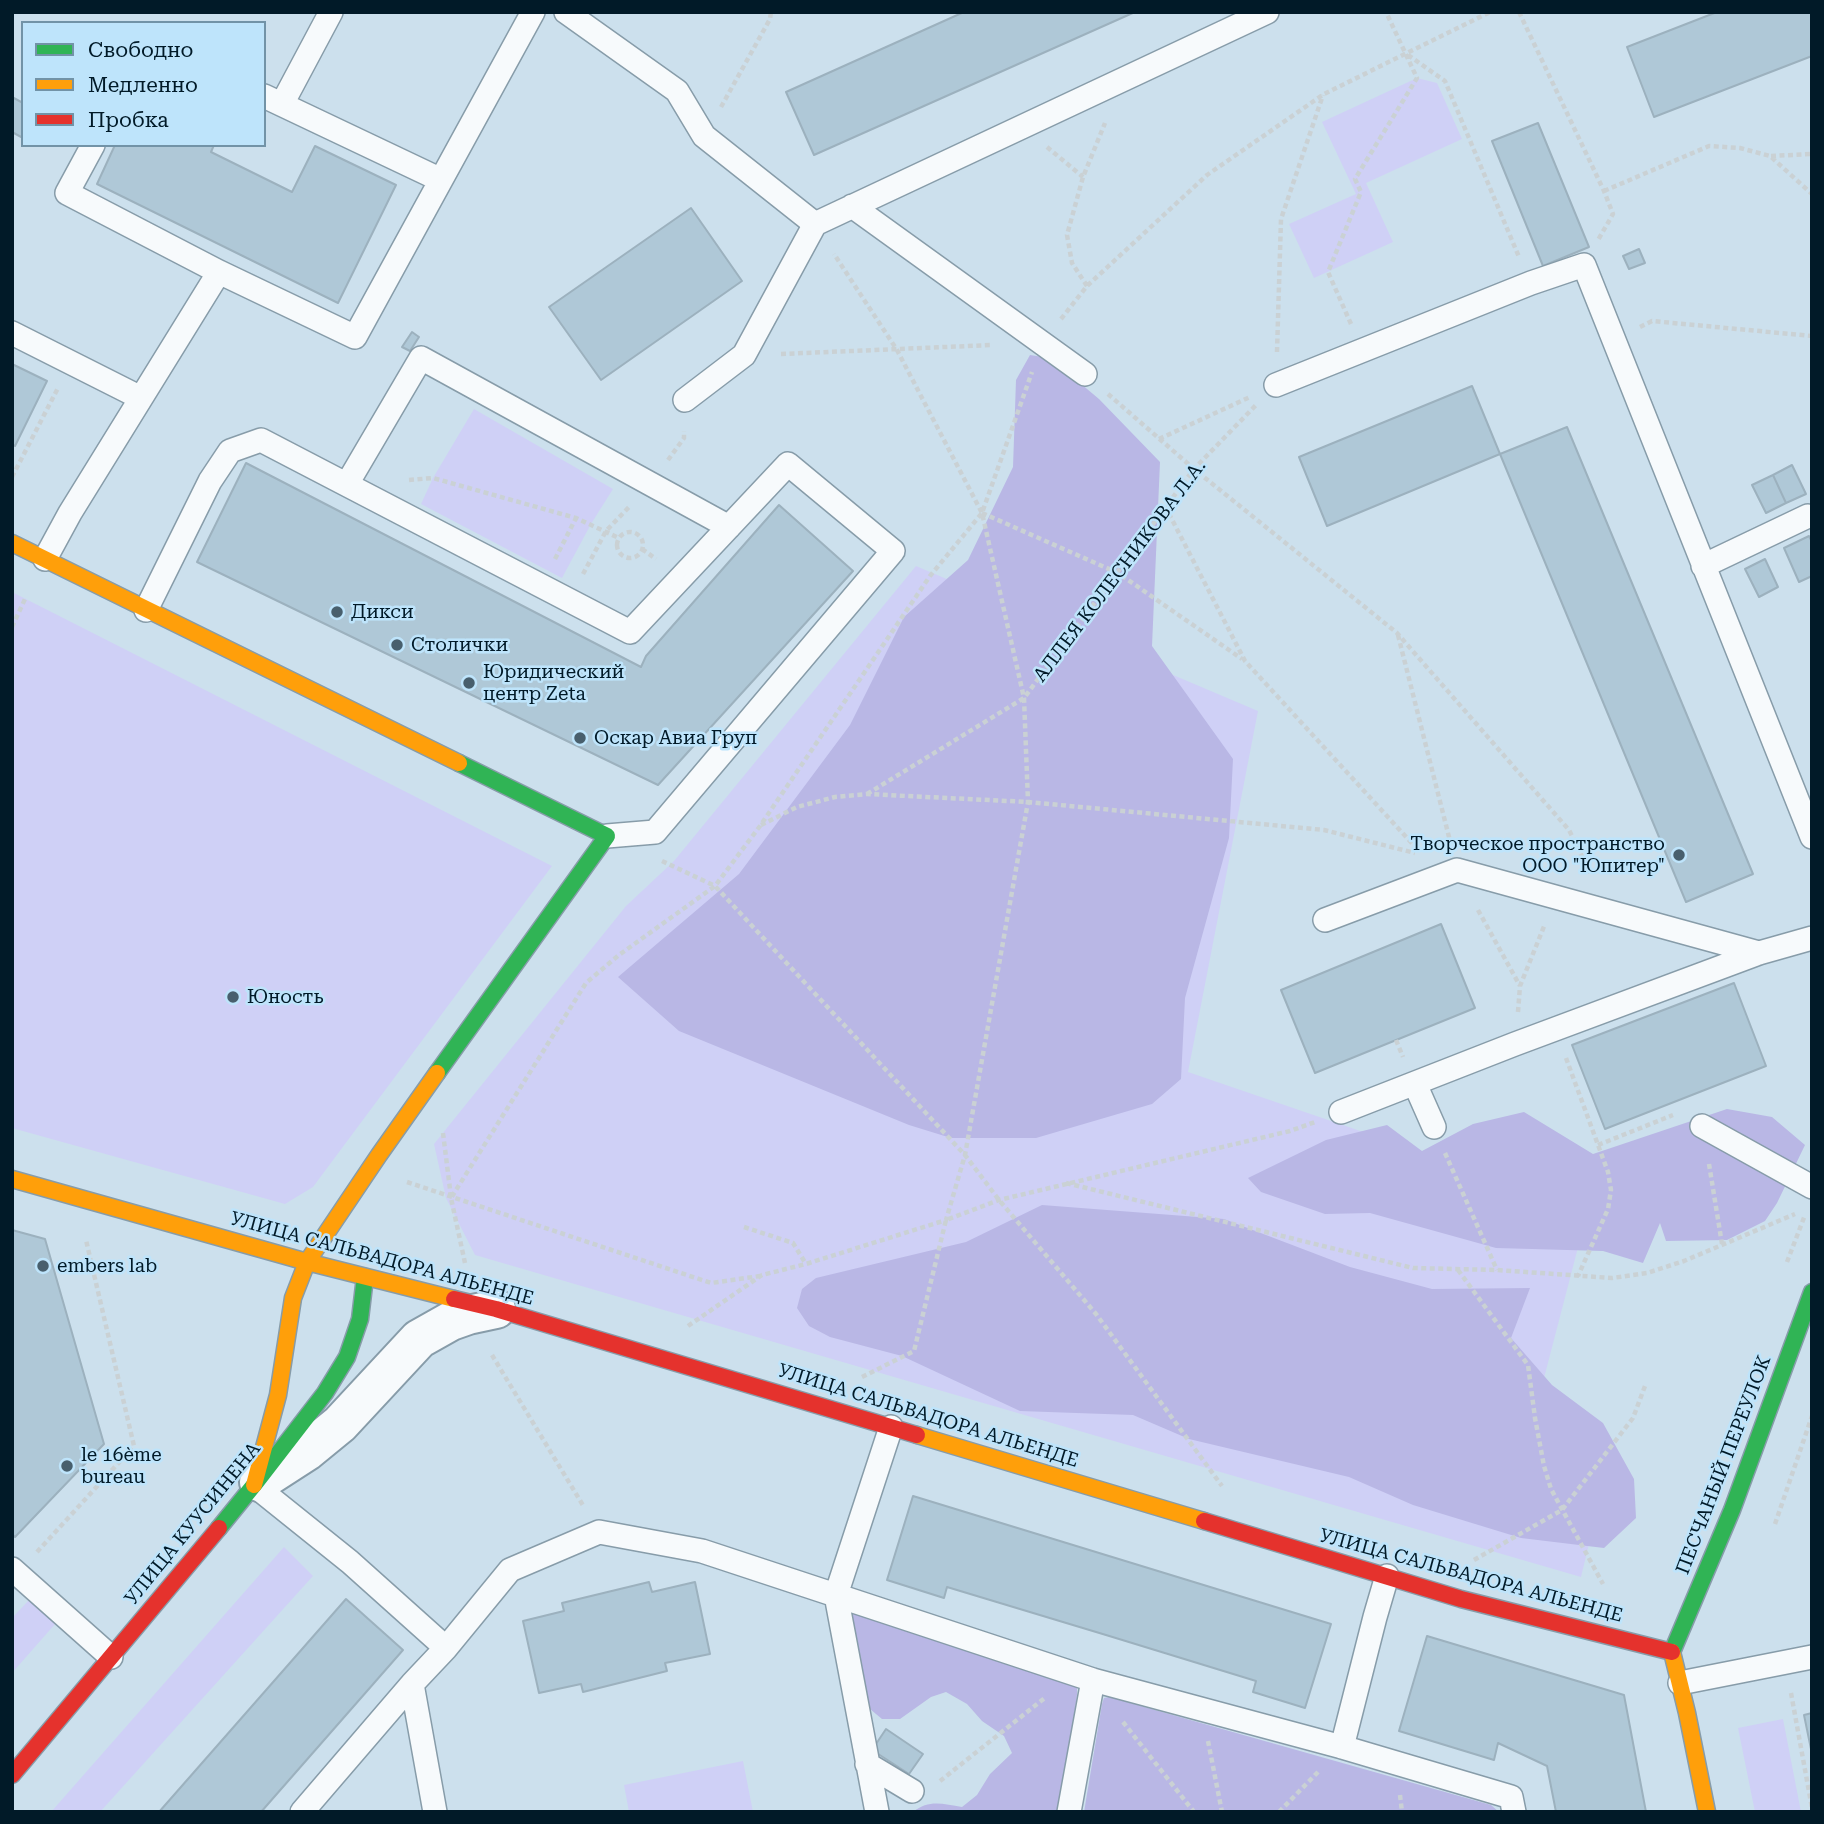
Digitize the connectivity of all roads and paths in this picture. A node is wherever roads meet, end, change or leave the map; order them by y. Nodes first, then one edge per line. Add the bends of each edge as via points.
1 (331, 12) edge
2 (533, 12) edge
3 (566, 12) edge
4 (1267, 12) edge
5 (1386, 12) edge
6 (1490, 12) edge
7 (1519, 12) edge
8 (772, 14) edge
9 (1406, 53) junction
10 (1123, 80) junction
11 (1324, 94) junction
12 (273, 100) edge
13 (1023, 127) junction
14 (704, 136) junction
15 (92, 147) edge
16 (1812, 154) edge
17 (1770, 156) junction
18 (1083, 177) junction
19 (441, 180) junction
20 (1604, 191) junction
21 (1812, 194) edge
22 (852, 206) junction
23 (815, 224) junction
24 (1584, 265) junction
25 (219, 272) junction
26 (1531, 283) junction
27 (1087, 286) junction
28 (12, 333) edge
29 (1812, 336) edge
30 (1614, 339) junction
31 (1042, 343) junction
32 (897, 350) junction
33 (1363, 351) junction
34 (744, 355) junction
35 (71, 363) junction
36 (1085, 374) joint
37 (1276, 385) junction
38 (141, 398) junction
39 (685, 400) dead end
40 (1159, 439) junction
41 (1194, 470) junction
42 (12, 477) edge
43 (433, 478) dead end
44 (347, 484) junction
45 (652, 484) junction
46 (1165, 506) junction
47 (982, 513) junction
48 (1808, 516) dead end
49 (576, 518) junction
50 (729, 527) junction
51 (606, 531) junction
52 (619, 538) junction
53 (12, 543) edge
54 (45, 559) junction
55 (554, 560) dead end
56 (1703, 566) junction
57 (1118, 573) junction
58 (25, 599) dead end
59 (570, 600) junction
60 (146, 610) junction
61 (12, 627) edge
62 (1397, 633) junction
63 (1245, 661) junction
64 (1024, 698) junction
65 (867, 794) junction
66 (1806, 802) edge
67 (1028, 803) junction
68 (760, 826) junction
69 (607, 836) junction
70 (1812, 837) edge
71 (661, 860) dead end
72 (1457, 870) junction
73 (715, 886) junction
74 (1556, 897) junction
75 (1609, 912) junction
76 (1325, 920) dead end
77 (1812, 938) edge
78 (1759, 953) junction
79 (1520, 986) junction
80 (1556, 1031) junction
81 (1515, 1044) junction
82 (1415, 1084) junction
83 (1341, 1112) joint
84 (1681, 1112) dead end
85 (443, 1122) dead end
86 (1702, 1126) joint
87 (1434, 1127) joint
88 (1598, 1145) junction
89 (965, 1155) junction
90 (396, 1178) dead end
91 (12, 1179) edge
92 (1066, 1183) junction
93 (451, 1198) junction
94 (1809, 1198) edge
95 (999, 1200) junction
96 (946, 1220) junction
97 (744, 1227) dead end
98 (85, 1235) dead end
99 (1722, 1244) junction
100 (307, 1262) junction
101 (465, 1264) dead end
102 (806, 1264) junction
103 (1457, 1269) junction
104 (1497, 1270) junction
105 (762, 1275) junction
106 (1578, 1276) junction
107 (365, 1277) junction
108 (1812, 1292) edge
109 (496, 1309) junction
110 (681, 1331) dead end
111 (492, 1355) dead end
112 (851, 1382) dead end
113 (1645, 1386) dead end
114 (1812, 1416) edge
115 (891, 1427) junction
116 (254, 1485) junction
117 (1226, 1491) dead end
118 (1562, 1510) junction
119 (1774, 1524) dead end
120 (599, 1532) junction
121 (1474, 1560) dead end
122 (15, 1571) edge
123 (1387, 1576) junction
124 (1603, 1584) dead end
125 (836, 1595) junction
126 (446, 1648) junction
127 (1672, 1652) junction
128 (111, 1657) junction
129 (1812, 1657) edge
130 (1083, 1677) junction
131 (1680, 1683) junction
132 (412, 1684) junction
133 (1790, 1693) dead end
134 (1201, 1709) junction
135 (1121, 1718) dead end
136 (1342, 1747) junction
137 (867, 1764) junction
138 (12, 1775) edge
139 (912, 1791) joint
140 (1812, 1808) edge
141 (302, 1812) edge
142 (435, 1812) edge
143 (877, 1812) edge
144 (1069, 1812) edge
145 (1194, 1812) edge
146 (1222, 1812) edge
147 (1279, 1812) edge
148 (1514, 1812) edge
149 (1707, 1812) edge

1 - 12 lane
2 - 19 lane
3 - 14 lane via 677,91
4 - 10 lane
5 - 9 path
6 - 9 path
7 - 20 path
8 - 14 path
9 - 11 path
9 - 26 path via 1445,81
9 - 33 path via 1417,78 1355,179 1361,192 1328,272
10 - 13 lane
10 - 18 path
11 - 27 path via 1207,176
11 - 37 path via 1282,219
12 - 19 lane
13 - 18 path
13 - 22 lane
14 - 23 lane
15 - 25 lane via 67,193
16 - 17 path
17 - 20 path via 1709,146
17 - 21 path
18 - 27 path via 1067,235 1072,263
19 - 25 lane via 355,337
20 - 24 path via 1613,214
22 - 23 lane
22 - 31 lane
23 - 32 path
23 - 34 lane
24 - 26 lane
24 - 30 lane
25 - 38 lane
26 - 33 lane
27 - 31 path
28 - 35 lane
29 - 30 path via 1652,321
30 - 56 lane
31 - 32 path
31 - 36 lane
31 - 47 path
32 - 34 path
32 - 47 path
33 - 37 lane
34 - 39 lane
35 - 38 lane
35 - 42 path
36 - 40 path
37 - 40 path
37 - 41 path, АЛЛЕЯ КОЛЕСНИКОВА Л.А.
38 - 54 lane
40 - 41 path
41 - 46 path, АЛЛЕЯ КОЛЕСНИКОВА Л.А.
41 - 62 path
43 - 49 path
44 - 45 lane via 421,358
44 - 59 lane
44 - 60 lane via 261,440 230,452 210,481
45 - 50 lane
45 - 51 path
46 - 57 path, АЛЛЕЯ КОЛЕСНИКОВА Л.А.
46 - 63 path
47 - 57 path
47 - 64 path
47 - 68 path via 930,576
48 - 56 lane
49 - 51 path
49 - 55 path
50 - 59 lane via 630,632
50 - 69 lane via 788,464 893,551 654,832
51 - 52 path
51 - 59 path
52 - 52 path via 618,550 624,557 640,553 643,541 638,534 629,531
53 - 54 street
54 - 60 street
56 - 66 lane
57 - 63 path
57 - 64 path, АЛЛЕЯ КОЛЕСНИКОВА Л.А.
58 - 61 path
60 - 69 street
62 - 72 path
62 - 75 path via 1569,830
63 - 67 path via 1422,855 1324,830
64 - 65 path
64 - 67 path
65 - 67 path
65 - 68 path via 797,807
66 - 70 lane
67 - 89 path
68 - 73 path
69 - 100 street
71 - 73 path
72 - 74 lane
72 - 76 lane
72 - 79 path
73 - 89 path
73 - 93 path via 586,983
74 - 75 lane
74 - 79 path
75 - 78 lane
77 - 78 lane
78 - 80 lane
79 - 81 path
80 - 81 lane
80 - 88 path
81 - 82 lane
82 - 83 lane
82 - 87 lane
83 - 92 path via 1290,1131
84 - 88 path
85 - 93 path
86 - 94 lane
86 - 99 path
87 - 104 path
88 - 106 path via 1611,1190 1608,1209
89 - 95 path
89 - 96 path
90 - 93 path
91 - 100 street, УЛИЦА САЛЬВАДОРА АЛЬЕНДЕ
92 - 95 path
92 - 103 path via 1413,1268
93 - 101 path
93 - 105 path via 711,1283
94 - 99 path
95 - 96 path
95 - 117 path via 1096,1314
96 - 102 path
96 - 112 path via 914,1351
97 - 102 path via 793,1242
98 - 122 path via 134,1446
99 - 106 path via 1647,1273
100 - 107 street, УЛИЦА САЛЬВАДОРА АЛЬЕНДЕ
100 - 116 street via 293,1298 278,1395
102 - 105 path
103 - 104 path
103 - 118 path via 1528,1365 1544,1466
104 - 106 path
105 - 110 path
107 - 109 street, УЛИЦА САЛЬВАДОРА АЛЬЕНДЕ
107 - 116 street, УЛИЦА КУУСИНЕНА via 360,1319 347,1357
108 - 127 street, ПЕСЧАНЫЙ ПЕРЕУЛОК via 1732,1510
109 - 115 street, УЛИЦА САЛЬВАДОРА АЛЬЕНДЕ
109 - 116 street via 451,1321 419,1339 341,1424
111 - 120 path
113 - 118 path via 1633,1418
114 - 119 path
115 - 123 street, УЛИЦА САЛЬВАДОРА АЛЬЕНДЕ
115 - 125 lane
116 - 126 lane
116 - 128 street, УЛИЦА КУУСИНЕНА
118 - 121 path
118 - 124 path
120 - 125 lane via 702,1551
120 - 126 lane via 510,1570
122 - 128 lane
123 - 127 street, УЛИЦА САЛЬВАДОРА АЛЬЕНДЕ
123 - 136 lane
125 - 130 lane
125 - 137 lane
126 - 132 lane
127 - 131 street
128 - 138 street, УЛИЦА КУУСИНЕНА
129 - 131 lane
130 - 134 lane
130 - 139 path via 927,1792
130 - 144 lane
131 - 149 street
132 - 141 lane
132 - 142 lane
133 - 140 path
134 - 136 lane
134 - 146 path
135 - 145 path
136 - 147 path
136 - 148 lane via 1511,1797
137 - 139 lane
137 - 143 lane

